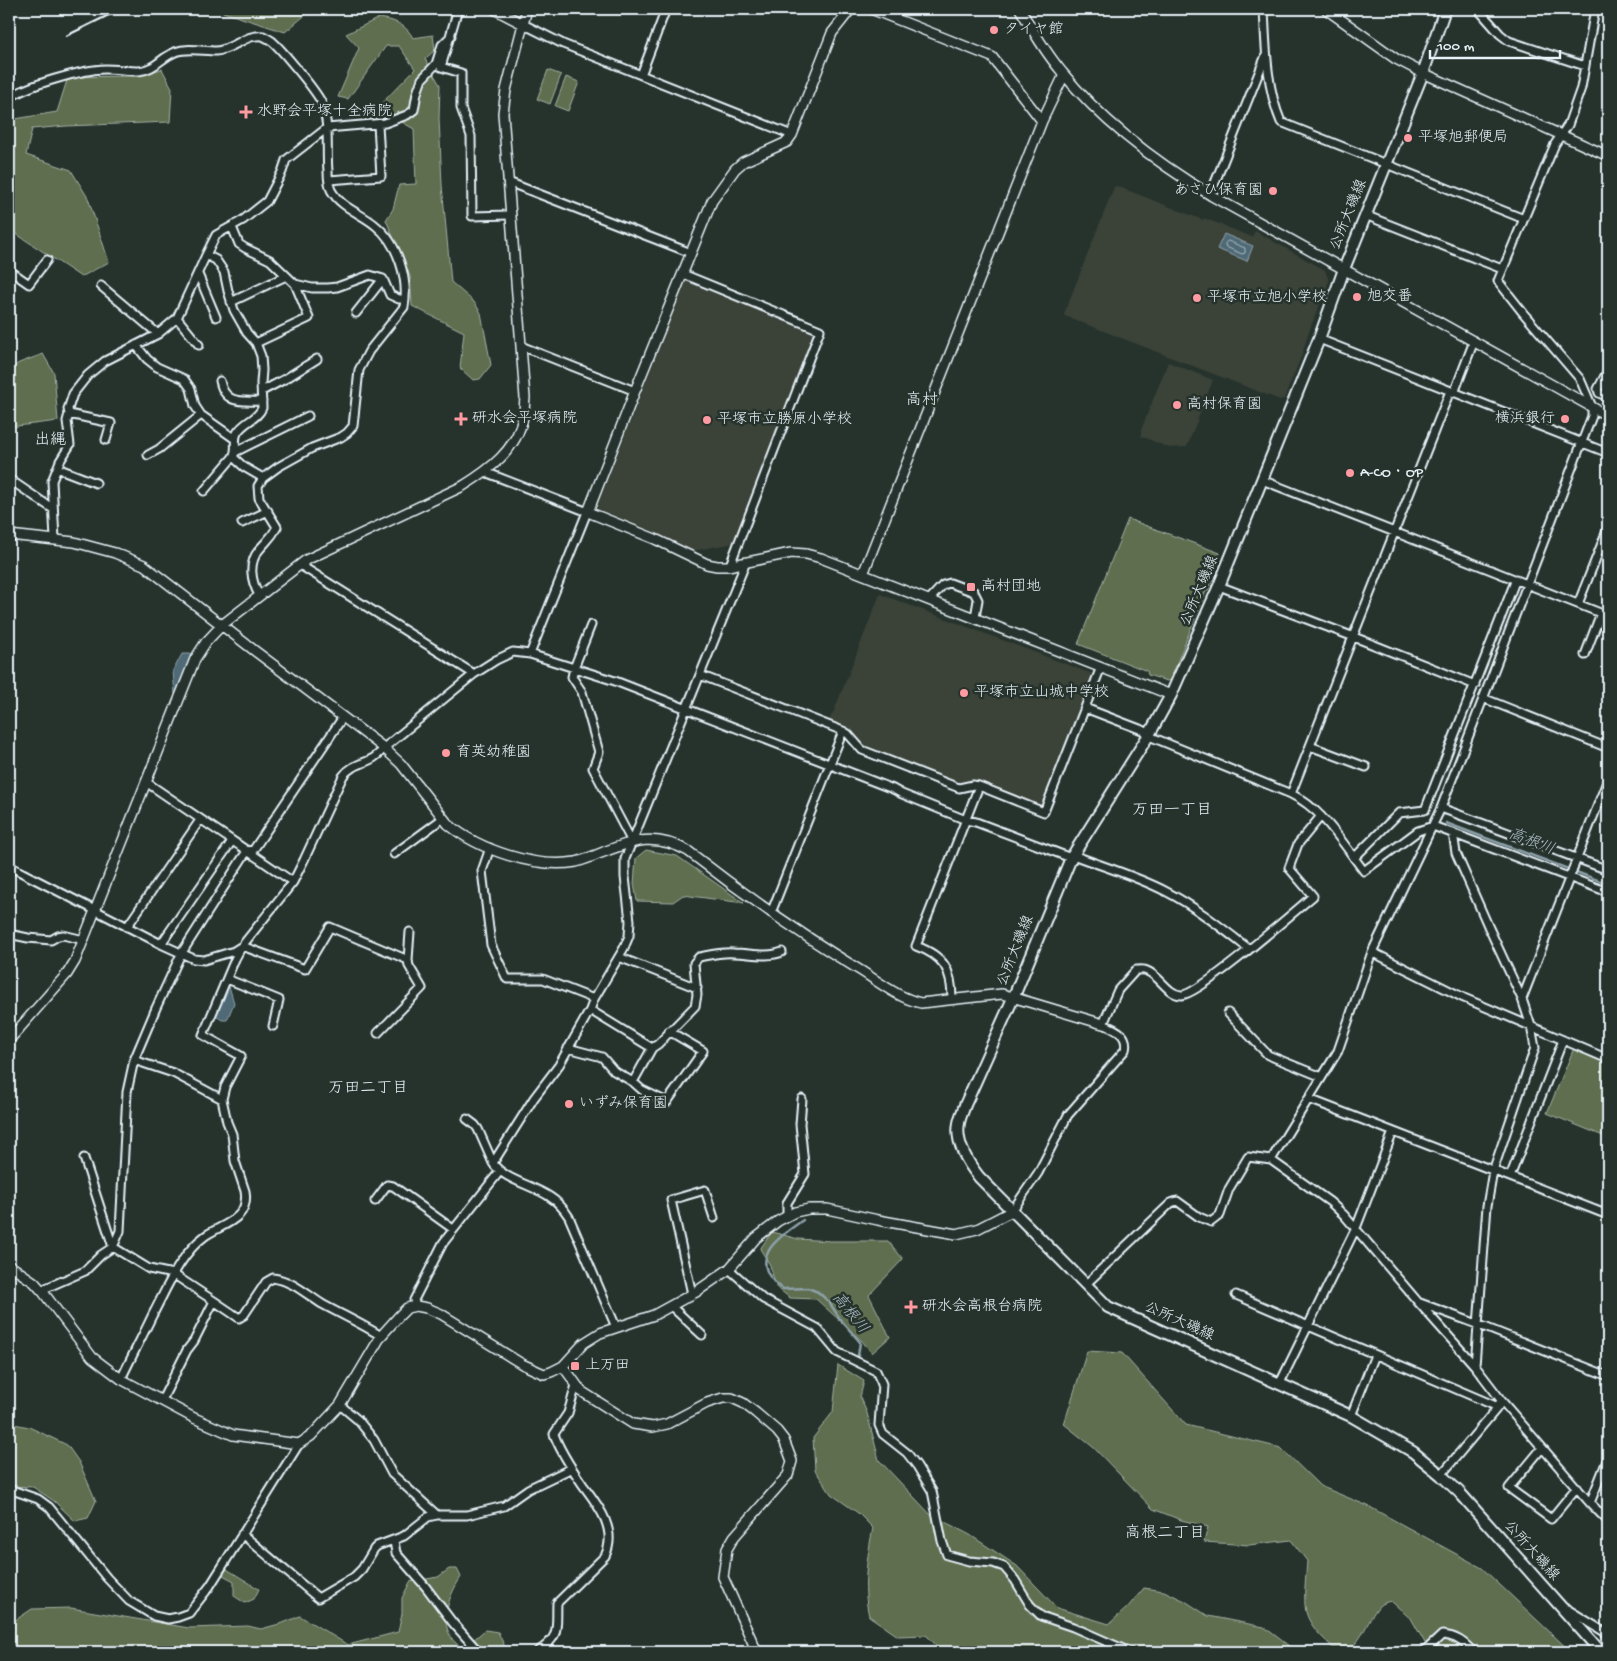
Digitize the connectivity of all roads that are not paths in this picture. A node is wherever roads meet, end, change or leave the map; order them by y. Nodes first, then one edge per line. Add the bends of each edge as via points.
1 (458, 9) edge
2 (494, 9) edge
3 (527, 9) edge
4 (666, 9) edge
5 (850, 9) edge
6 (871, 9) edge
7 (1020, 9) edge
8 (1264, 9) edge
9 (1326, 9) edge
10 (1445, 9) edge
11 (1478, 9) edge
12 (1595, 9) edge
13 (524, 24) junction
14 (451, 36) junction
15 (1267, 52) junction
16 (1585, 66) junction
17 (1423, 73) junction
18 (641, 74) junction
19 (1064, 75) junction
20 (9, 99) edge
21 (1042, 121) junction
22 (378, 124) junction
23 (327, 128) junction
24 (792, 134) junction
25 (1560, 134) junction
26 (1608, 156) edge
27 (1386, 163) junction
28 (329, 180) junction
29 (508, 182) junction
30 (1210, 195) junction
31 (510, 215) junction
32 (1365, 215) junction
33 (1524, 219) junction
34 (232, 227) junction
35 (691, 253) junction
36 (206, 255) junction
37 (47, 260) dead end
38 (1344, 269) junction
39 (1502, 269) junction
40 (9, 270) edge
41 (198, 274) junction
42 (683, 274) junction
43 (286, 276) junction
44 (383, 279) junction
45 (295, 284) junction
46 (101, 286) dead end
47 (405, 299) junction
48 (231, 302) junction
49 (356, 313) dead end
50 (216, 317) dead end
51 (177, 318) junction
52 (158, 334) junction
53 (1319, 339) junction
54 (1474, 341) junction
55 (256, 343) junction
56 (136, 345) junction
57 (199, 345) dead end
58 (521, 346) junction
59 (317, 359) dead end
60 (1608, 370) edge
61 (220, 381) dead end
62 (262, 391) junction
63 (635, 391) junction
64 (1452, 392) junction
65 (1608, 396) edge
66 (262, 401) junction
67 (1592, 407) junction
68 (69, 414) junction
69 (201, 415) junction
70 (308, 416) dead end
71 (1608, 416) edge
72 (235, 438) junction
73 (106, 440) dead end
74 (1582, 442) junction
75 (1608, 453) edge
76 (235, 454) junction
77 (148, 455) dead end
78 (56, 468) junction
79 (485, 472) junction
80 (263, 478) junction
81 (9, 479) edge
82 (1262, 480) junction
83 (96, 483) dead end
84 (204, 491) dead end
85 (53, 509) junction
86 (268, 511) junction
87 (588, 512) junction
88 (242, 523) dead end
89 (1608, 528) edge
90 (1395, 532) junction
91 (9, 535) edge
92 (55, 539) junction
93 (746, 562) junction
94 (300, 565) junction
95 (730, 565) junction
96 (863, 574) junction
97 (1516, 579) junction
98 (1527, 583) junction
99 (1219, 586) junction
100 (259, 595) junction
101 (929, 600) junction
102 (1578, 604) junction
103 (1605, 615) edge
104 (975, 617) junction
105 (222, 625) junction
106 (591, 625) dead end
107 (1354, 636) junction
108 (530, 654) junction
109 (1585, 655) dead end
110 (1101, 667) junction
111 (574, 668) junction
112 (474, 674) junction
113 (700, 675) junction
114 (1474, 685) junction
115 (1171, 694) junction
116 (1483, 698) junction
117 (1085, 708) junction
118 (686, 710) junction
119 (343, 717) junction
120 (843, 731) junction
121 (1150, 734) junction
122 (1310, 746) junction
123 (384, 748) junction
124 (1608, 748) edge
125 (830, 764) junction
126 (1366, 767) dead end
127 (1608, 779) edge
128 (146, 782) junction
129 (979, 786) junction
130 (1291, 794) junction
131 (1441, 808) junction
132 (1321, 816) junction
133 (442, 819) junction
134 (200, 820) junction
135 (966, 820) junction
136 (1433, 826) junction
137 (1453, 833) junction
138 (232, 841) junction
139 (632, 842) junction
140 (490, 848) junction
141 (247, 852) junction
142 (394, 854) dead end
143 (1072, 857) junction
144 (1354, 858) junction
145 (1578, 858) junction
146 (9, 866) edge
147 (1608, 870) edge
148 (1570, 878) junction
149 (293, 882) junction
150 (1608, 892) edge
151 (95, 910) junction
152 (771, 912) junction
153 (127, 927) junction
154 (410, 932) dead end
155 (9, 934) edge
156 (84, 940) junction
157 (161, 944) junction
158 (242, 946) junction
159 (1249, 949) junction
160 (782, 952) dead end
161 (1372, 952) junction
162 (181, 954) junction
163 (619, 957) junction
164 (408, 960) junction
165 (227, 978) junction
166 (697, 988) junction
167 (1014, 996) junction
168 (594, 999) junction
169 (952, 999) junction
170 (1522, 999) junction
171 (590, 1010) junction
172 (1228, 1013) dead end
173 (1103, 1024) junction
174 (273, 1026) dead end
175 (1531, 1026) junction
176 (670, 1031) junction
177 (378, 1033) dead end
178 (9, 1040) edge
179 (1563, 1040) junction
180 (568, 1048) junction
181 (652, 1048) junction
182 (1608, 1059) edge
183 (134, 1060) junction
184 (1322, 1077) junction
185 (632, 1082) junction
186 (222, 1099) junction
187 (802, 1099) dead end
188 (1309, 1099) junction
189 (467, 1119) dead end
190 (1393, 1132) junction
191 (84, 1158) dead end
192 (1271, 1160) junction
193 (493, 1163) junction
194 (500, 1171) junction
195 (1493, 1171) junction
196 (1510, 1177) junction
197 (375, 1201) dead end
198 (1012, 1211) junction
199 (1608, 1215) edge
200 (787, 1216) junction
201 (714, 1218) dead end
202 (1356, 1228) junction
203 (453, 1230) junction
204 (113, 1247) junction
205 (9, 1266) edge
206 (729, 1269) junction
207 (173, 1274) junction
208 (1085, 1285) junction
209 (43, 1292) junction
210 (692, 1294) junction
211 (1236, 1296) dead end
212 (214, 1301) junction
213 (1418, 1302) junction
214 (416, 1306) junction
215 (671, 1306) junction
216 (1477, 1324) junction
217 (1308, 1325) junction
218 (616, 1327) junction
219 (702, 1335) dead end
220 (381, 1336) junction
221 (1375, 1355) junction
222 (563, 1366) junction
223 (1475, 1366) junction
224 (1608, 1376) edge
225 (121, 1379) junction
226 (1280, 1383) junction
227 (576, 1385) junction
228 (162, 1400) junction
229 (1499, 1404) junction
230 (340, 1405) junction
231 (1351, 1416) junction
232 (298, 1444) junction
233 (1542, 1448) junction
234 (1608, 1458) edge
235 (572, 1468) junction
236 (1441, 1475) junction
237 (1577, 1487) junction
238 (9, 1489) edge
239 (1590, 1503) junction
240 (437, 1515) junction
241 (1608, 1521) edge
242 (242, 1534) junction
243 (394, 1541) junction
244 (1558, 1604) junction
245 (1608, 1634) edge
246 (479, 1652) edge
247 (537, 1652) edge
248 (757, 1652) edge
249 (1130, 1652) edge
250 (1424, 1652) edge
251 (1473, 1652) edge
252 (1601, 1652) edge

1 - 14 street
2 - 13 street
3 - 13 street
4 - 18 street
5 - 24 street via 832,33
6 - 21 street via 992,57
7 - 19 street
8 - 15 street
9 - 17 street via 1396,59
10 - 17 main road, 公所大磯線
11 - 16 street via 1509,41
12 - 16 street
13 - 18 street via 563,44
13 - 29 street via 503,113
14 - 22 street via 442,45 436,64 422,79 414,110
14 - 31 street via 442,67 461,74 461,108 471,136 472,216
15 - 27 street via 1271,92 1281,122
15 - 30 street
16 - 25 street via 1568,125
17 - 25 street
17 - 27 main road, 公所大磯線
18 - 24 street
19 - 21 street
19 - 30 street via 1140,148
20 - 23 street via 31,87 84,71 145,71 184,49 217,51 263,36 313,89 322,103
21 - 96 street
22 - 23 street
22 - 28 street via 381,176
23 - 28 street
23 - 34 street via 286,160 267,201
24 - 35 street via 787,142 743,162 735,169 712,200
25 - 26 street
25 - 33 street
27 - 32 main road, 公所大磯線
27 - 33 street
28 - 47 street via 332,190 348,208 374,224 394,248 404,276
29 - 31 street
29 - 35 street
30 - 38 street
31 - 58 street
32 - 38 main road, 公所大磯線
32 - 39 street
33 - 39 street
34 - 36 street via 216,235
34 - 43 street via 240,244 270,260
35 - 42 street
36 - 41 street
36 - 48 street via 216,260 224,272
37 - 40 street via 29,284
38 - 53 main road, 公所大磯線
38 - 54 street
39 - 67 street via 1498,281 1580,380
41 - 50 street
41 - 51 street
42 - 63 street
42 - 95 street via 820,330
43 - 45 street
43 - 48 street
44 - 45 street via 370,275 328,288
44 - 47 street via 390,295
44 - 49 street
45 - 55 street via 309,318
46 - 52 street
47 - 80 street via 404,307 369,351 360,370 353,426 347,433 312,448
48 - 55 street
51 - 52 street
51 - 57 street
52 - 56 street
53 - 64 street
53 - 82 main road, 公所大磯線
54 - 64 street
54 - 67 street
55 - 62 street
56 - 68 street via 88,375 73,394
56 - 69 street via 157,367 184,379
58 - 63 street
58 - 79 street via 525,398 523,418 505,454
59 - 62 street
60 - 65 street via 1598,389
61 - 66 street via 225,396 231,399
62 - 66 street
63 - 87 street
64 - 74 street
64 - 90 street
66 - 72 street via 260,414 242,425
67 - 71 street
67 - 74 street
68 - 73 street via 111,423
68 - 78 street via 70,445
69 - 72 street
69 - 77 street
70 - 76 street
72 - 76 street
74 - 75 street
74 - 98 street
76 - 80 street via 244,467
76 - 84 street
78 - 83 street
78 - 85 street via 52,481
79 - 87 street
79 - 94 street via 463,486
80 - 86 street via 258,486 259,498
81 - 85 street
82 - 90 street
82 - 99 main road, 公所大磯線
85 - 92 street
86 - 88 street
86 - 100 street via 276,527 270,540 258,550 251,568 254,587
87 - 95 street via 707,564
87 - 108 street
89 - 102 street
90 - 97 street
90 - 107 street
91 - 92 street
92 - 105 street via 115,553 144,565
93 - 95 street
93 - 96 street via 791,553 806,554
93 - 113 street
94 - 100 street
94 - 112 street
96 - 101 street
97 - 98 street
97 - 114 street
98 - 102 street
98 - 116 street
99 - 107 street
99 - 115 main road, 公所大磯線
100 - 105 street
101 - 104 street
101 - 104 street via 943,585 950,583 974,592 978,600
102 - 103 street
103 - 109 street
104 - 110 street
105 - 119 street
105 - 128 street via 195,658
106 - 111 street
107 - 114 street
107 - 122 street
108 - 111 street
108 - 112 street via 513,652
110 - 115 street
110 - 117 street
111 - 118 street
111 - 139 street via 572,677 582,692 599,752 592,768
112 - 123 street
113 - 118 street
113 - 120 street
114 - 144 street via 1425,810 1399,813
115 - 121 main road, 公所大磯線
116 - 124 street
116 - 131 street
117 - 121 street
117 - 129 street via 1044,812
118 - 125 street
118 - 139 street
119 - 123 street
119 - 141 street via 254,849
120 - 125 street
120 - 129 street via 862,750 959,788
121 - 130 street
121 - 143 main road, 公所大磯線
122 - 126 street
122 - 130 street
123 - 133 street via 402,764
123 - 149 street via 369,762 357,764 342,776
125 - 135 street
125 - 152 street
127 - 145 street
128 - 134 street
128 - 151 street
129 - 135 street
130 - 132 street via 1304,800
131 - 136 street
131 - 145 street
132 - 144 street
132 - 159 street via 1298,844 1289,868 1313,896
133 - 140 street via 457,832
133 - 142 street
134 - 138 street
134 - 153 street
135 - 143 street
135 - 169 street via 916,946 927,950 949,972
136 - 137 street
136 - 144 street via 1418,831 1364,871
136 - 161 street
137 - 148 street
137 - 170 street via 1456,852
138 - 141 street
138 - 157 street
139 - 140 street via 578,862 565,863 519,859
139 - 152 street via 664,840 688,851
139 - 163 street via 625,859 629,936
140 - 168 street via 482,871 491,945 507,979 543,979
141 - 149 street
141 - 162 street
143 - 159 street via 1167,892 1211,919
143 - 167 main road, 公所大磯線
145 - 147 street
145 - 148 street
146 - 151 street
148 - 150 street
148 - 170 street
149 - 158 street
151 - 153 street
151 - 156 street
152 - 169 street via 912,1001
153 - 157 street
154 - 164 street
155 - 156 street via 51,940 64,935
156 - 178 street via 67,974
157 - 162 street
158 - 162 street via 204,960
158 - 164 street via 305,970 330,927
158 - 165 street
159 - 173 street via 1185,995 1175,994 1147,971 1136,970 1118,990
160 - 166 street via 699,957 694,963
161 - 175 street via 1464,998
161 - 184 street via 1338,1051
162 - 183 street
163 - 166 street
163 - 168 street
164 - 177 street via 422,988
165 - 174 street via 279,1000
165 - 186 street via 203,1035 241,1056
166 - 176 street via 695,1006
167 - 169 street via 993,994
167 - 173 street
167 - 198 main road, 公所大磯線 via 965,1105 958,1132 970,1166
168 - 171 street
170 - 175 street
171 - 180 street
171 - 181 street
172 - 184 street via 1268,1055
173 - 198 street via 1126,1038 1126,1050 1068,1115 1038,1173
175 - 179 street
175 - 195 street via 1535,1048
176 - 181 street
176 - 185 street via 703,1051 667,1102
179 - 182 street
179 - 196 street
180 - 185 street via 602,1057 614,1071
180 - 193 street
181 - 185 street
183 - 186 street via 173,1073
183 - 204 street via 127,1092 120,1231
184 - 188 street
186 - 207 street via 232,1134 234,1161 245,1191 244,1205 238,1217 196,1244
187 - 200 street via 800,1124 805,1174 788,1203
188 - 190 street
188 - 192 street
189 - 193 street via 478,1130
190 - 195 street
190 - 202 street
191 - 204 street
192 - 202 street via 1330,1202
192 - 208 street via 1248,1158 1229,1189 1220,1215 1210,1222 1177,1201 1171,1203
193 - 194 street
194 - 203 street
194 - 218 street via 549,1196 563,1208
195 - 196 street
195 - 216 street
196 - 199 street
197 - 203 street via 387,1185 393,1186
198 - 200 street via 977,1229 956,1234 828,1209 809,1209
198 - 208 main road, 公所大磯線
200 - 206 street via 756,1238
201 - 210 street via 705,1190 671,1200
202 - 213 street
202 - 217 street
203 - 214 street via 414,1300
204 - 207 street via 149,1269
204 - 209 street via 85,1271
205 - 209 street
206 - 210 street
206 - 249 street via 762,1299 816,1328 837,1352 876,1371 882,1384 879,1425 883,1434 907,1453 932,1491 947,1555 1004,1567 1041,1616
207 - 212 street
207 - 225 street
208 - 226 main road, 公所大磯線 via 1108,1307
209 - 225 street via 92,1357
210 - 215 street
211 - 217 street
212 - 220 street via 239,1318 266,1282 274,1278 283,1279
212 - 228 street
213 - 216 street
213 - 223 street
214 - 220 street via 407,1308
214 - 222 street via 441,1314 535,1371 544,1374
215 - 218 street via 654,1316
215 - 219 street
216 - 223 street
216 - 224 street
217 - 221 street
217 - 226 street
218 - 222 street via 591,1338
220 - 230 street
221 - 229 street
221 - 231 street
222 - 227 street
223 - 229 street
225 - 228 street
226 - 231 main road, 公所大磯線
227 - 235 street via 568,1413 554,1434
227 - 248 street via 587,1396 633,1424 654,1427 667,1424 707,1403 732,1398 744,1403 784,1440 791,1468 783,1482 734,1537 727,1549 723,1577
228 - 232 street via 233,1435
229 - 233 street
229 - 236 street
230 - 232 street via 311,1436
230 - 240 street via 374,1440 392,1474
231 - 236 main road, 公所大磯線 via 1413,1452
232 - 242 street
233 - 237 street
233 - 237 street via 1509,1488 1551,1519
234 - 239 street
235 - 240 street via 528,1488 504,1506 467,1515
235 - 247 street via 604,1514 609,1549 606,1556 557,1603 556,1633 548,1645
236 - 244 main road, 公所大磯線
237 - 239 street
238 - 242 street via 38,1499 49,1507 129,1601 154,1616 168,1619 189,1613
239 - 241 street
240 - 243 street via 428,1517
242 - 243 street via 318,1598 354,1577 374,1549
243 - 246 street via 396,1553
244 - 245 street
244 - 252 main road, 公所大磯線
250 - 251 street via 1442,1635 1452,1636

